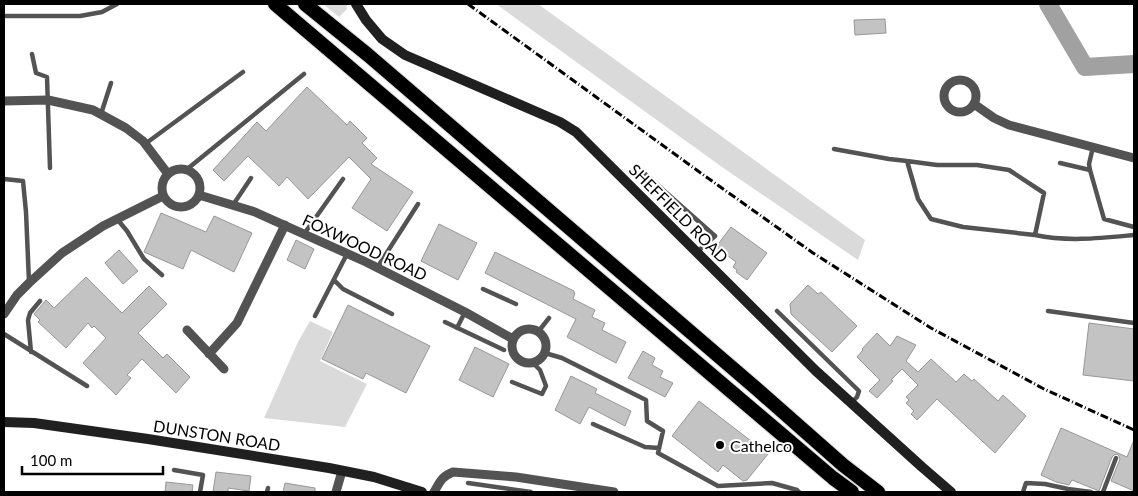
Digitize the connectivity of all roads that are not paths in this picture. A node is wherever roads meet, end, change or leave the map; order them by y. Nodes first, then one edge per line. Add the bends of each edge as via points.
1 (118, 4) edge
2 (275, 4) edge
3 (305, 4) edge
4 (356, 4) edge
5 (4, 16) edge
6 (32, 54) dead end
7 (243, 72) dead end
8 (304, 74) dead end
9 (112, 83) dead end
10 (48, 100) junction
11 (4, 101) edge
12 (974, 104) dead end
13 (101, 114) junction
14 (145, 144) junction
15 (1092, 147) junction
16 (834, 148) dead end
17 (1134, 158) edge
18 (906, 161) junction
19 (1060, 163) dead end
20 (50, 168) dead end
21 (186, 170) junction
22 (1090, 170) junction
23 (644, 173) dead end
24 (168, 174) junction
25 (251, 178) dead end
26 (4, 179) edge
27 (343, 179) dead end
28 (200, 195) junction
29 (163, 196) junction
30 (418, 204) dead end
31 (233, 205) junction
32 (117, 219) junction
33 (284, 225) junction
34 (1134, 227) edge
35 (304, 234) junction
36 (1035, 235) junction
37 (1134, 235) edge
38 (697, 252) junction
39 (347, 254) junction
40 (377, 268) junction
41 (162, 275) dead end
42 (334, 280) junction
43 (29, 283) junction
44 (483, 290) dead end
45 (40, 301) dead end
46 (516, 304) dead end
47 (777, 311) dead end
48 (465, 312) junction
49 (1048, 312) dead end
50 (4, 314) edge
51 (392, 314) dead end
52 (315, 316) dead end
53 (549, 318) dead end
54 (445, 322) dead end
55 (1134, 323) edge
56 (457, 328) junction
57 (187, 330) dead end
58 (538, 332) junction
59 (4, 334) edge
60 (513, 339) junction
61 (504, 350) dead end
62 (31, 352) junction
63 (545, 353) junction
64 (209, 354) junction
65 (533, 363) junction
66 (224, 369) dead end
67 (512, 382) dead end
68 (87, 386) dead end
69 (852, 404) junction
70 (4, 422) edge
71 (593, 424) dead end
72 (659, 450) junction
73 (1116, 458) dead end
74 (174, 470) dead end
75 (342, 471) junction
76 (468, 483) dead end
77 (200, 492) edge
78 (336, 492) edge
79 (422, 492) edge
80 (434, 492) edge
81 (531, 492) edge
82 (614, 492) edge
83 (799, 492) edge
84 (852, 492) edge
85 (878, 492) edge
86 (951, 492) edge
87 (1023, 492) edge
88 (1091, 492) edge
89 (1103, 492) edge

1 - 5 lane via 102,12 80,16
2 - 84 highway
3 - 85 highway
4 - 38 main road, SHEFFIELD ROAD via 382,38 405,55 560,122 576,132
6 - 10 lane via 36,73 47,77
7 - 14 lane
8 - 21 lane
9 - 13 lane
10 - 11 street
10 - 13 street
10 - 20 lane
12 - 15 street via 1009,125
13 - 14 street via 126,128
14 - 24 street
15 - 17 street
15 - 22 lane
16 - 18 lane
18 - 36 lane via 918,199 932,219
18 - 36 lane via 1009,170 1044,193
19 - 22 lane
21 - 24 street via 176,169
21 - 28 street via 200,182
22 - 34 lane via 1104,219
23 - 38 lane via 715,236
24 - 29 street via 162,184
25 - 31 lane
26 - 43 lane via 23,180
27 - 35 lane
28 - 29 street via 185,208 172,205
28 - 31 street, FOXWOOD ROAD
29 - 32 street
30 - 40 lane
31 - 33 street, FOXWOOD ROAD
32 - 41 lane via 144,259
32 - 43 street via 62,254
33 - 35 street, FOXWOOD ROAD
33 - 64 street via 237,323
35 - 39 street, FOXWOOD ROAD
36 - 37 lane via 1078,239
38 - 69 main road, SHEFFIELD ROAD
39 - 40 street, FOXWOOD ROAD
39 - 42 lane
40 - 48 street, FOXWOOD ROAD
42 - 51 lane via 343,290
42 - 52 lane
43 - 50 street
44 - 46 lane
45 - 62 lane via 28,320
47 - 69 lane via 859,391
48 - 56 lane
48 - 60 street, FOXWOOD ROAD
49 - 55 lane
53 - 58 lane
54 - 56 lane
56 - 61 lane
57 - 64 street
58 - 60 street via 527,329
58 - 63 street via 543,336
59 - 62 lane
60 - 65 street via 512,350 517,359
62 - 68 lane
63 - 65 street
63 - 72 lane via 562,358 646,400 648,421 663,431
64 - 66 street
65 - 67 lane via 540,370 546,386 542,394
69 - 86 main road, SHEFFIELD ROAD
70 - 75 main road, DUNSTON ROAD via 34,423 148,439
71 - 72 lane
72 - 83 lane via 718,486 772,484
73 - 89 lane
74 - 77 lane via 203,475
75 - 78 street
75 - 79 main road, DUNSTON ROAD
76 - 81 lane
80 - 82 street via 445,475 453,472 516,476
87 - 88 lane via 1026,483

